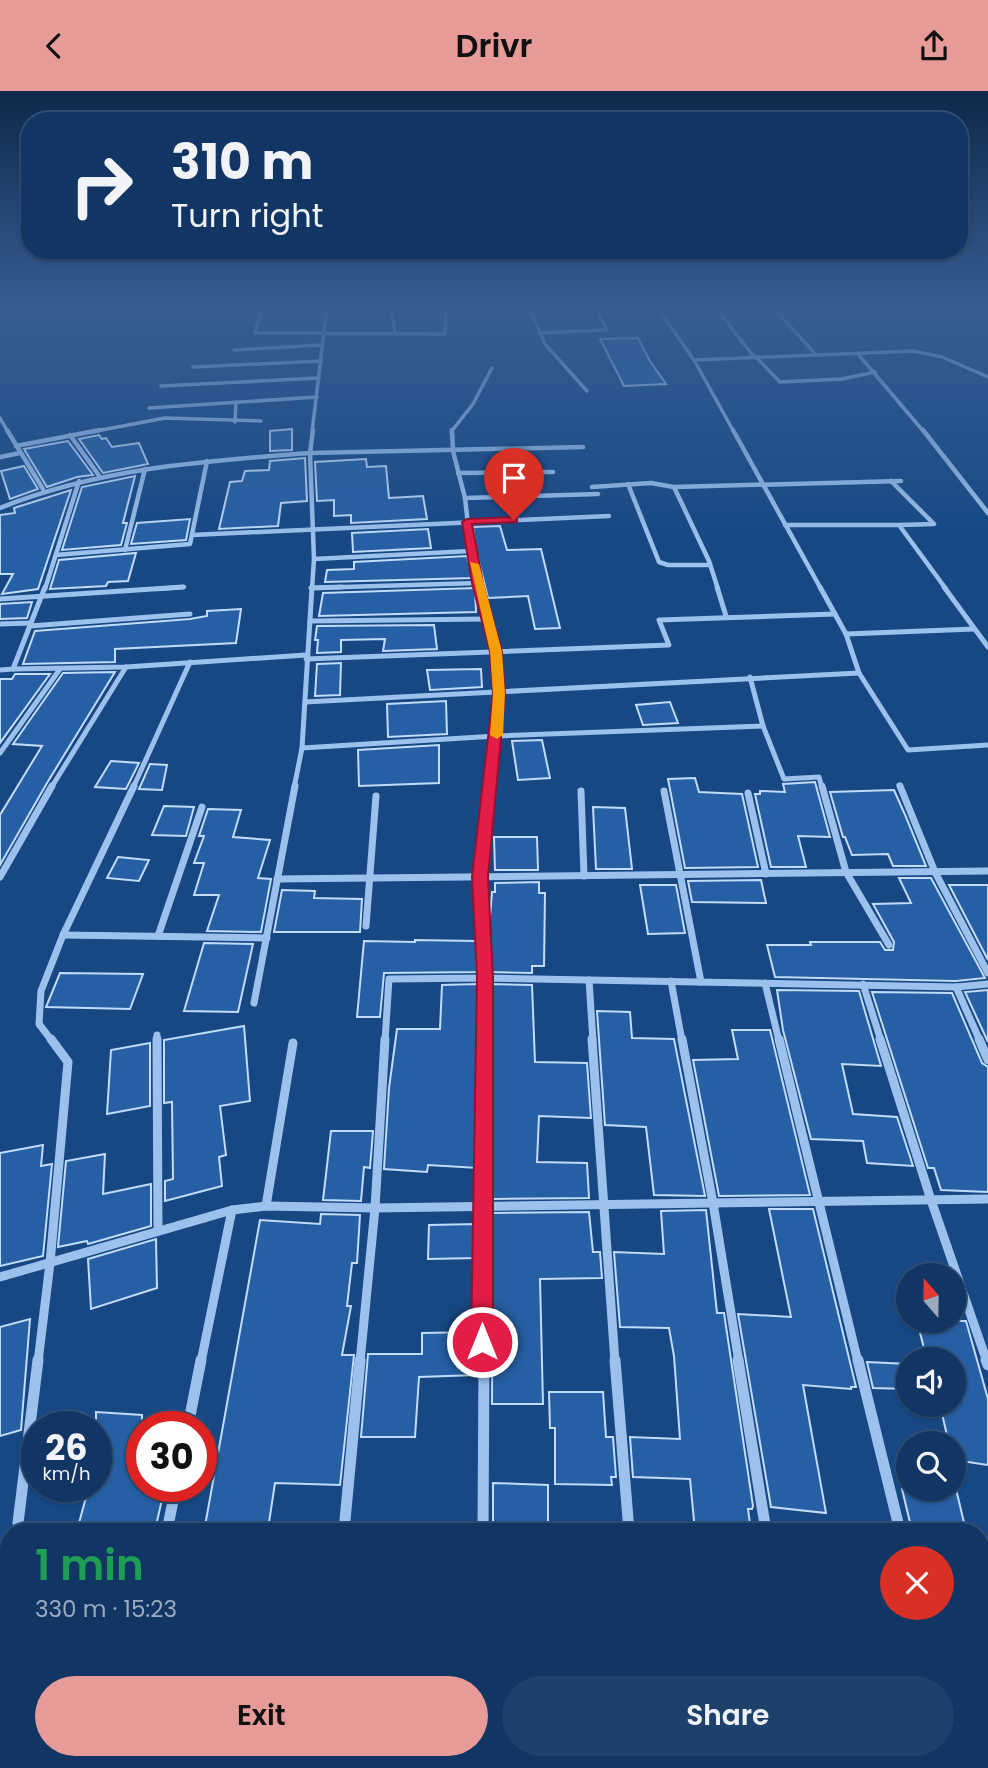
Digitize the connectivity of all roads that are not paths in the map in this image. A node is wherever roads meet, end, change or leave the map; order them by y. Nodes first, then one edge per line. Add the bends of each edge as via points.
1 (176, 385) edge
2 (318, 385) edge
3 (483, 385) edge
4 (582, 385) edge
5 (708, 385) edge
6 (886, 385) edge
7 (161, 386) dead end
8 (587, 390) dead end
9 (317, 397) junction
10 (236, 402) junction
11 (164, 407) junction
12 (149, 408) dead end
13 (0, 418) edge
14 (165, 418) junction
15 (261, 421) dead end
16 (235, 422) junction
17 (70, 435) junction
18 (16, 446) junction
19 (583, 447) dead end
20 (453, 451) junction
21 (20, 453) junction
22 (310, 453) junction
23 (0, 457) edge
24 (207, 461) junction
25 (145, 469) junction
26 (553, 472) dead end
27 (458, 473) junction
28 (100, 477) junction
29 (79, 481) junction
30 (891, 481) junction
31 (901, 481) dead end
32 (628, 484) junction
33 (764, 485) junction
34 (592, 487) dead end
35 (674, 487) junction
36 (43, 489) junction
37 (598, 494) dead end
38 (465, 498) junction
39 (0, 508) edge
40 (988, 513) edge
41 (609, 516) dead end
42 (467, 522) junction
43 (899, 524) junction
44 (785, 526) junction
45 (314, 529) junction
46 (192, 535) junction
47 (125, 550) junction
48 (471, 551) junction
49 (56, 555) junction
50 (314, 559) junction
51 (710, 565) junction
52 (478, 583) junction
53 (184, 587) dead end
54 (311, 588) junction
55 (42, 597) junction
56 (0, 599) edge
57 (190, 614) dead end
58 (835, 614) junction
59 (726, 617) junction
60 (489, 619) junction
61 (310, 621) junction
62 (0, 624) edge
63 (30, 624) junction
64 (974, 629) junction
65 (846, 633) junction
66 (988, 647) edge
67 (496, 652) junction
68 (306, 657) junction
69 (190, 662) junction
70 (126, 667) junction
71 (13, 669) junction
72 (60, 669) junction
73 (0, 670) edge
74 (859, 673) junction
75 (750, 677) junction
76 (499, 694) junction
77 (305, 702) junction
78 (763, 726) junction
79 (496, 736) junction
80 (988, 745) edge
81 (302, 748) junction
82 (0, 753) edge
83 (900, 785) dead end
84 (581, 791) dead end
85 (664, 791) dead end
86 (748, 793) dead end
87 (376, 796) dead end
88 (202, 807) dead end
89 (935, 871) junction
90 (988, 871) edge
91 (846, 872) junction
92 (681, 874) junction
93 (766, 874) junction
94 (584, 876) junction
95 (0, 877) edge
96 (480, 877) junction
97 (369, 878) junction
98 (277, 879) junction
99 (366, 926) dead end
100 (63, 936) junction
101 (158, 936) junction
102 (267, 938) junction
103 (889, 945) dead end
104 (988, 973) edge
105 (485, 978) junction
106 (589, 980) junction
107 (671, 981) junction
108 (701, 982) junction
109 (765, 983) junction
110 (863, 983) junction
111 (988, 984) edge
112 (956, 987) junction
113 (254, 1003) dead end
114 (157, 1035) dead end
115 (293, 1043) dead end
116 (988, 1060) edge
117 (988, 1199) edge
118 (931, 1200) junction
119 (820, 1202) junction
120 (713, 1203) junction
121 (602, 1205) junction
122 (266, 1206) junction
123 (482, 1207) junction
124 (375, 1208) junction
125 (232, 1210) junction
126 (158, 1231) junction
127 (50, 1263) junction
128 (0, 1277) edge
129 (988, 1365) edge
130 (191, 1411) edge
131 (173, 1502) edge
132 (18, 1523) dead end
133 (169, 1523) edge
134 (345, 1523) edge
135 (483, 1523) edge
136 (628, 1523) edge
137 (765, 1523) edge
138 (898, 1523) edge

1 - 7 street
2 - 9 street
3 - 20 street via 453,428
4 - 8 street
5 - 33 street
6 - 40 street
9 - 10 street
9 - 22 street
10 - 11 street
10 - 16 street
11 - 12 street
11 - 14 street
13 - 18 street
14 - 16 street
14 - 17 street
15 - 16 street
17 - 18 street
17 - 28 street
18 - 21 street
19 - 20 street
20 - 22 street
20 - 27 street
21 - 23 street
21 - 36 street
22 - 24 street
22 - 45 street
24 - 25 street
24 - 46 street
25 - 28 street
25 - 47 street
26 - 27 street
27 - 38 street
28 - 29 street
29 - 36 street
29 - 49 street
30 - 31 street
30 - 33 street
30 - 43 street via 934,524
32 - 34 street
32 - 35 street
32 - 51 street via 659,562
33 - 35 street
33 - 44 street
35 - 51 street
36 - 39 street
37 - 38 street
38 - 42 street
41 - 42 street
42 - 45 street
42 - 48 street
43 - 44 street
43 - 64 street
44 - 58 street
45 - 46 street
45 - 50 street
46 - 47 street via 190,544
47 - 49 street
48 - 50 street
48 - 52 street
49 - 55 street
50 - 54 street
51 - 59 street
52 - 54 street
52 - 60 street
53 - 55 street
54 - 61 street
55 - 56 street
55 - 63 street
57 - 63 street
58 - 59 street
58 - 65 street
59 - 67 street via 659,620 669,645
60 - 61 street
60 - 67 street
61 - 68 street
62 - 63 street
63 - 71 street
64 - 65 street
64 - 66 street
65 - 74 street
67 - 68 street
67 - 76 street
68 - 69 street
68 - 77 street
69 - 70 street
69 - 100 street
70 - 72 street
70 - 95 street
71 - 72 street
71 - 73 street
72 - 82 street
74 - 75 street
74 - 80 street via 908,750
75 - 76 street
75 - 78 street
76 - 77 street
76 - 79 street
77 - 81 street
78 - 79 street
78 - 91 street via 785,779 819,777
79 - 81 street
79 - 96 street
81 - 98 street
83 - 89 street
84 - 94 street
85 - 92 street
86 - 93 street
87 - 97 street
88 - 101 street
89 - 90 street
89 - 91 street
89 - 104 street
91 - 93 street
91 - 103 street
92 - 93 street
92 - 94 street
92 - 108 street
94 - 96 street
96 - 97 street
96 - 105 street
97 - 98 street
97 - 99 street
98 - 102 street
100 - 101 street
100 - 127 street via 39,1008 40,1024 68,1062
101 - 102 street
102 - 113 street
105 - 106 street
105 - 123 street
105 - 124 street via 389,979
106 - 107 street
106 - 121 street
107 - 108 street
107 - 120 street
108 - 109 street
109 - 110 street
109 - 119 street
110 - 112 street
110 - 118 street
111 - 112 street
112 - 116 street
114 - 126 street
115 - 122 street
117 - 118 street
118 - 119 street
118 - 129 street
119 - 120 street
119 - 138 street
120 - 121 street
120 - 137 street
121 - 123 street
121 - 136 street
122 - 124 street
122 - 125 street
123 - 124 street
123 - 135 street
124 - 134 street
125 - 126 street
125 - 130 street
126 - 127 street
127 - 128 street
127 - 132 street
131 - 133 street

